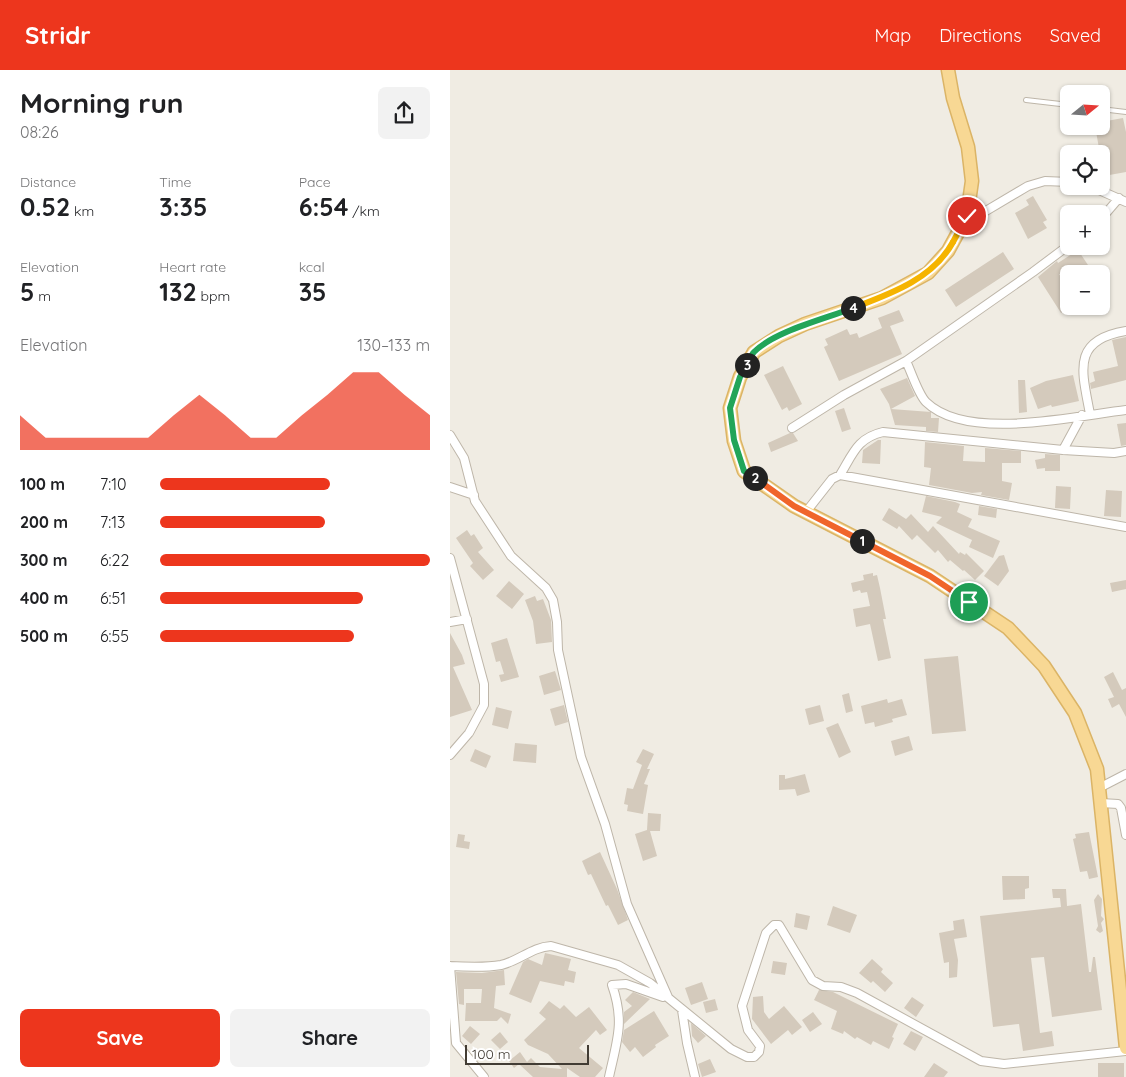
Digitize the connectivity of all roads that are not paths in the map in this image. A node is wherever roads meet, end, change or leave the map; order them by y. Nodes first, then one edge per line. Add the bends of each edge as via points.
1 (948, 70) edge
2 (1026, 100) dead end
3 (1060, 104) edge
4 (1110, 110) edge
5 (1126, 112) edge
6 (1060, 182) edge
7 (1110, 195) edge
8 (1122, 200) edge
9 (1110, 211) edge
10 (962, 225) junction
11 (1060, 252) edge
12 (1126, 331) edge
13 (906, 361) junction
14 (1126, 410) edge
15 (1086, 415) junction
16 (792, 428) dead end
17 (450, 435) edge
18 (1063, 450) junction
19 (1126, 451) edge
20 (840, 475) junction
21 (450, 487) edge
22 (474, 495) junction
23 (806, 512) junction
24 (1126, 528) edge
25 (450, 558) edge
26 (467, 619) junction
27 (450, 622) edge
28 (450, 755) edge
29 (1126, 774) edge
30 (1099, 788) junction
31 (1101, 803) junction
32 (1126, 834) edge
33 (450, 966) edge
34 (669, 999) junction
35 (682, 1010) junction
36 (1126, 1049) edge
37 (484, 1077) edge
38 (609, 1077) edge
39 (695, 1077) edge

1 - 10 main road via 968,147 972,181 967,216
2 - 3 lane
4 - 5 lane
6 - 10 street via 1045,181 1028,186
7 - 8 street
8 - 9 street
10 - 23 main road via 948,251 928,273 882,298 779,336 754,352 740,377 730,408 734,440 744,471
11 - 13 street
12 - 15 street via 1108,334 1092,344 1085,357 1082,372
13 - 15 street via 925,401 940,412 963,419 991,424 1026,424
13 - 16 street
14 - 15 street
15 - 18 street
17 - 22 street via 464,458
18 - 19 street
18 - 20 street via 883,432 860,442
20 - 23 street via 832,478
20 - 24 street
21 - 22 street
22 - 34 street via 511,556 546,588 553,600 558,650 581,757 605,824 627,904
23 - 30 main road via 930,576 1008,628 1044,666 1075,713 1097,769
25 - 26 street
26 - 27 street
26 - 28 street via 484,684 484,705 469,733
29 - 30 street
30 - 31 main road
31 - 32 street via 1118,804
31 - 36 main road
33 - 34 street via 502,964 540,946 551,946 618,965 650,983
33 - 37 street via 456,1043
34 - 35 street
34 - 38 street via 626,984 612,984 620,1025
35 - 36 street via 732,1049 754,1057 760,1046 748,1030 742,1006 766,933 774,924 779,925 812,980 823,986 841,987 857,993 982,1061 1004,1064
35 - 39 street

